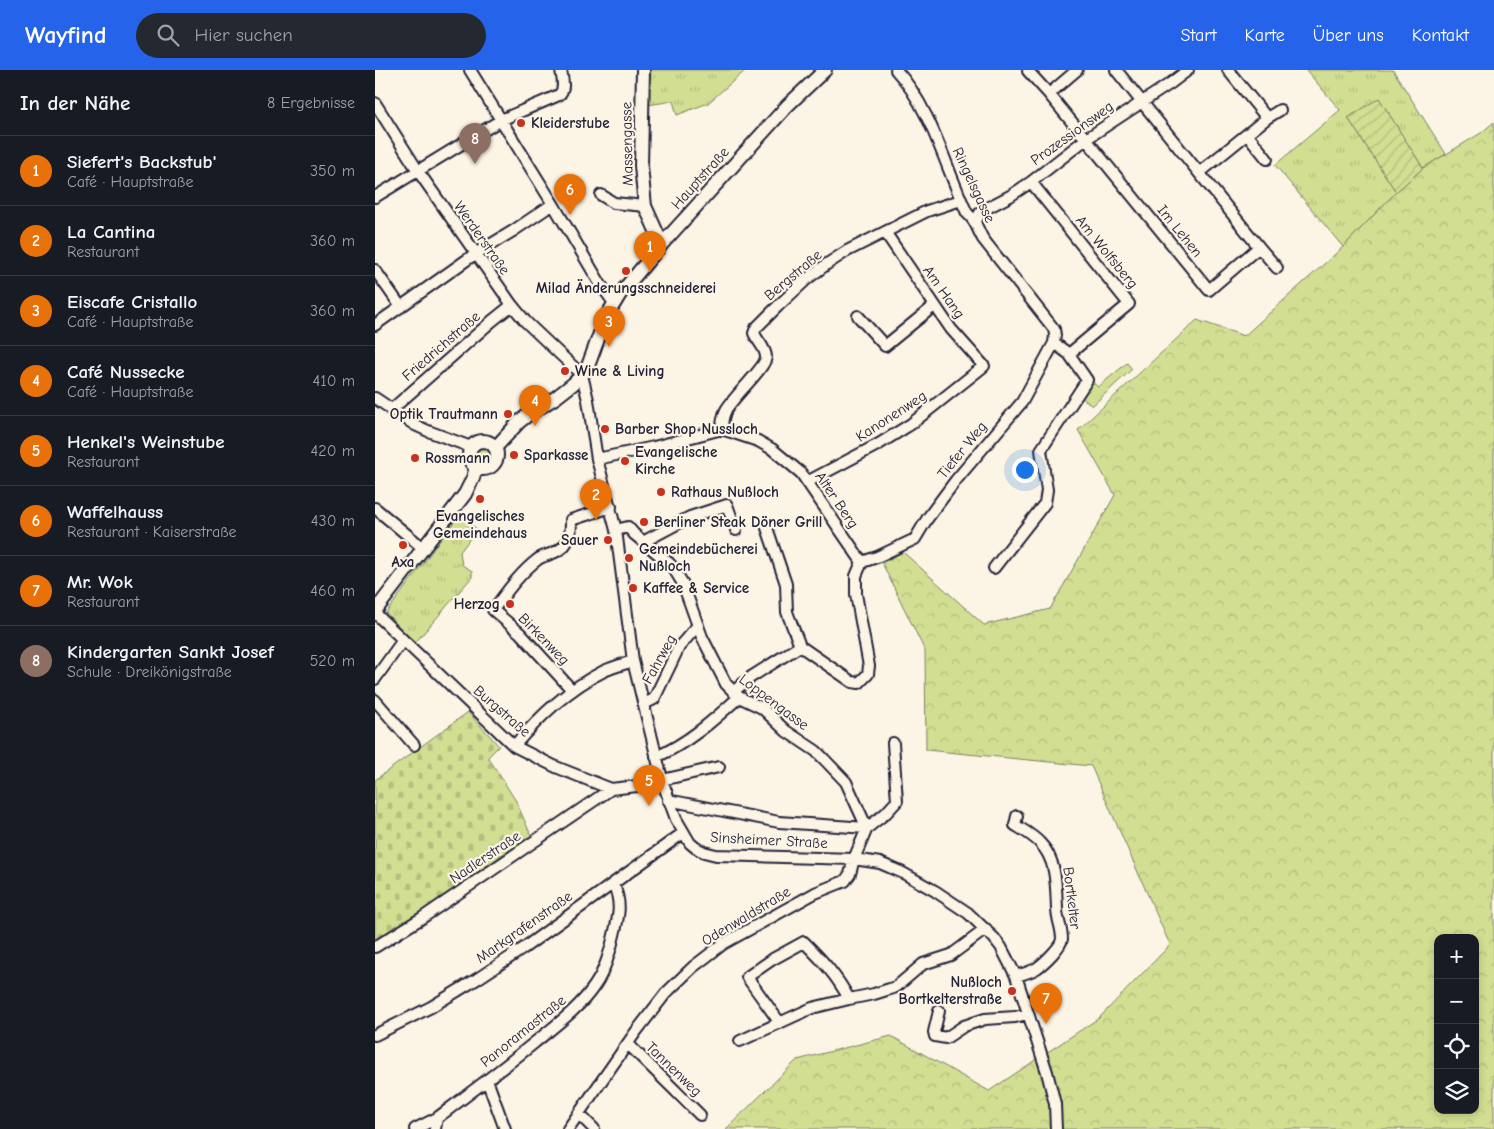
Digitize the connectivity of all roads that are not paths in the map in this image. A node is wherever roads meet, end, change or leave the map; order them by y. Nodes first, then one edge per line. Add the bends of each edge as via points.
1 (470, 70) edge
2 (561, 70) edge
3 (643, 70) edge
4 (825, 70) edge
5 (896, 70) edge
6 (1077, 70) edge
7 (1115, 70) edge
8 (1188, 70) edge
9 (1228, 70) edge
10 (1028, 71) edge
11 (1049, 94) junction
12 (1142, 101) junction
13 (375, 104) edge
14 (1280, 110) dead end
15 (1267, 118) junction
16 (501, 120) junction
17 (1247, 134) junction
18 (1086, 139) junction
19 (1267, 159) dead end
20 (418, 171) junction
21 (1199, 172) junction
22 (1031, 182) junction
23 (601, 195) dead end
24 (375, 197) edge
25 (961, 200) junction
26 (553, 204) junction
27 (645, 206) junction
28 (976, 221) junction
29 (885, 232) junction
30 (663, 244) junction
31 (1259, 247) junction
32 (475, 254) junction
33 (1277, 268) dead end
34 (375, 270) edge
35 (614, 303) junction
36 (512, 305) junction
37 (934, 306) junction
38 (401, 307) junction
39 (858, 316) dead end
40 (375, 325) edge
41 (1054, 329) joint
42 (1054, 343) junction
43 (1069, 354) junction
44 (984, 366) joint
45 (582, 375) junction
46 (375, 398) edge
47 (391, 410) junction
48 (722, 429) junction
49 (471, 447) junction
50 (495, 448) junction
51 (597, 459) junction
52 (476, 468) junction
53 (807, 482) junction
54 (611, 507) junction
55 (375, 508) edge
56 (765, 522) dead end
57 (616, 530) junction
58 (736, 530) dead end
59 (643, 542) junction
60 (423, 548) junction
61 (862, 562) junction
62 (994, 568) dead end
63 (375, 612) edge
64 (698, 625) junction
65 (403, 640) junction
66 (800, 646) junction
67 (633, 661) junction
68 (375, 679) edge
69 (571, 690) junction
70 (736, 695) junction
71 (375, 700) edge
72 (644, 704) junction
73 (893, 743) dead end
74 (414, 745) dead end
75 (514, 746) junction
76 (656, 757) junction
77 (719, 767) dead end
78 (663, 782) junction
79 (611, 789) junction
80 (669, 800) junction
81 (1017, 816) dead end
82 (867, 828) junction
83 (683, 833) junction
84 (854, 860) junction
85 (613, 883) junction
86 (986, 929) junction
87 (375, 947) edge
88 (1016, 976) junction
89 (849, 999) junction
90 (939, 1011) dead end
91 (1027, 1014) junction
92 (780, 1023) junction
93 (375, 1036) edge
94 (740, 1041) dead end
95 (628, 1044) junction
96 (487, 1080) junction
97 (579, 1114) junction
98 (700, 1115) dead end
99 (437, 1118) junction
100 (415, 1129) edge
101 (435, 1129) edge
102 (505, 1129) edge
103 (568, 1129) edge
104 (593, 1129) edge
105 (1056, 1129) edge

1 - 16 street
2 - 16 street via 562,92
3 - 27 main road, Massengasse via 641,166
4 - 30 main road, Hauptstraße via 787,104
5 - 25 street, Ringelsgasse via 920,104
6 - 11 street
7 - 12 street
8 - 12 street, Prozessionsweg
9 - 15 street
10 - 11 street
11 - 18 street
12 - 18 street, Prozessionsweg
12 - 21 street
13 - 20 street, Werderstraße
14 - 15 street
15 - 17 street
16 - 20 street
16 - 26 street
17 - 19 street
17 - 21 street
18 - 22 street, Prozessionsweg
18 - 31 street, Im Lehen via 1209,290
20 - 24 street
20 - 32 street, Werderstraße
21 - 31 street
22 - 28 street, Prozessionsweg via 985,209
22 - 43 street, Am Wolfsberg via 1129,304
23 - 27 street via 614,203
25 - 28 street, Ringelsgasse via 967,213
25 - 29 street, Bergstraße via 927,211
26 - 32 street
26 - 35 street
27 - 30 main road, Massengasse
28 - 41 street, Ringelsgasse via 983,239
29 - 37 street, Am Hang
29 - 48 street, Bergstraße via 827,264 756,328 756,340 765,350 766,358 726,410
30 - 35 main road, Hauptstraße
31 - 33 street
32 - 36 street, Werderstraße
32 - 38 street
34 - 38 street
35 - 45 main road, Hauptstraße
36 - 45 street, Werderstraße
36 - 47 street, Friedrichstraße
37 - 39 street via 885,346
37 - 44 street, Am Hang
38 - 40 street
41 - 42 street, Tiefer Weg
42 - 43 street
42 - 61 street, Tiefer Weg via 1021,402 956,480 915,539
43 - 62 street via 1087,380 1041,450 1047,490 1045,503
44 - 53 street, Kanonenweg via 911,424
45 - 50 main road, Hauptstraße via 519,422
45 - 51 street, Sinsheimer Straße
46 - 47 street
47 - 49 street via 415,425
48 - 51 street
48 - 53 street, Alter Berg via 773,449
49 - 50 main road via 481,440
49 - 52 main road via 468,454
50 - 52 main road, Hauptstraße via 497,457 493,464 485,469
51 - 54 street, Sinsheimer Straße
52 - 60 main road via 465,494
53 - 61 street, Alter Berg
54 - 57 street, Sinsheimer Straße
54 - 69 street, Birkenweg via 571,520 570,535 564,546 527,568 490,613 520,633
55 - 60 street
56 - 66 street via 787,584 787,612
57 - 59 street, Loppengasse via 629,527
57 - 67 street, Sinsheimer Straße
58 - 59 street via 727,505 690,518
59 - 64 street, Loppengasse via 675,569
60 - 63 main road
61 - 66 street via 856,594 868,674 859,683 852,682
63 - 65 street, Burgstraße
64 - 70 street, Loppengasse via 725,684
64 - 72 street, Fahrweg via 679,647 654,699
65 - 68 street
65 - 75 street, Burgstraße
66 - 70 street via 751,677
67 - 69 street via 605,670
67 - 72 street, Sinsheimer Straße
69 - 75 street
70 - 76 street via 691,737
70 - 82 street, Loppengasse via 762,708 786,731 816,751 847,782
71 - 74 street
72 - 76 street, Sinsheimer Straße
73 - 82 street via 897,801
75 - 79 street, Burgstraße
76 - 78 street, Sinsheimer Straße
77 - 78 street, Burgstraße
78 - 79 street, Burgstraße
78 - 80 street, Sinsheimer Straße
79 - 87 street, Nadlerstraße
80 - 82 street via 779,822
80 - 83 street, Sinsheimer Straße
81 - 88 street, Bortkelter via 1015,825 1039,841 1052,860 1062,942 1038,968
82 - 84 street
83 - 84 street, Sinsheimer Straße via 696,848 716,855
83 - 85 street, Markgrafenstraße
84 - 86 street, Sinsheimer Straße via 880,863 903,873 968,913
84 - 95 street, Odenwaldstraße via 845,881 815,893 723,944 693,967 666,993
85 - 93 street, Markgrafenstraße via 477,979
85 - 96 street, Panoramastraße via 618,895 619,919 596,984 573,1012
86 - 88 street, Sinsheimer Straße via 1001,947
86 - 89 street via 951,955 923,964 896,987
88 - 91 street, Sinsheimer Straße
89 - 92 street via 812,1008
89 - 92 street via 839,980 804,942 747,977
90 - 91 street via 935,1036 946,1038 964,1026 985,1019 1015,1018
91 - 105 street, Sinsheimer Straße via 1047,1072 1055,1104
92 - 94 street
95 - 97 street, Odenwaldstraße
95 - 98 street, Tannenweg
96 - 99 street, Panoramastraße
96 - 102 street
97 - 103 street, Odenwaldstraße
97 - 104 street
99 - 100 street, Panoramastraße
99 - 101 street

